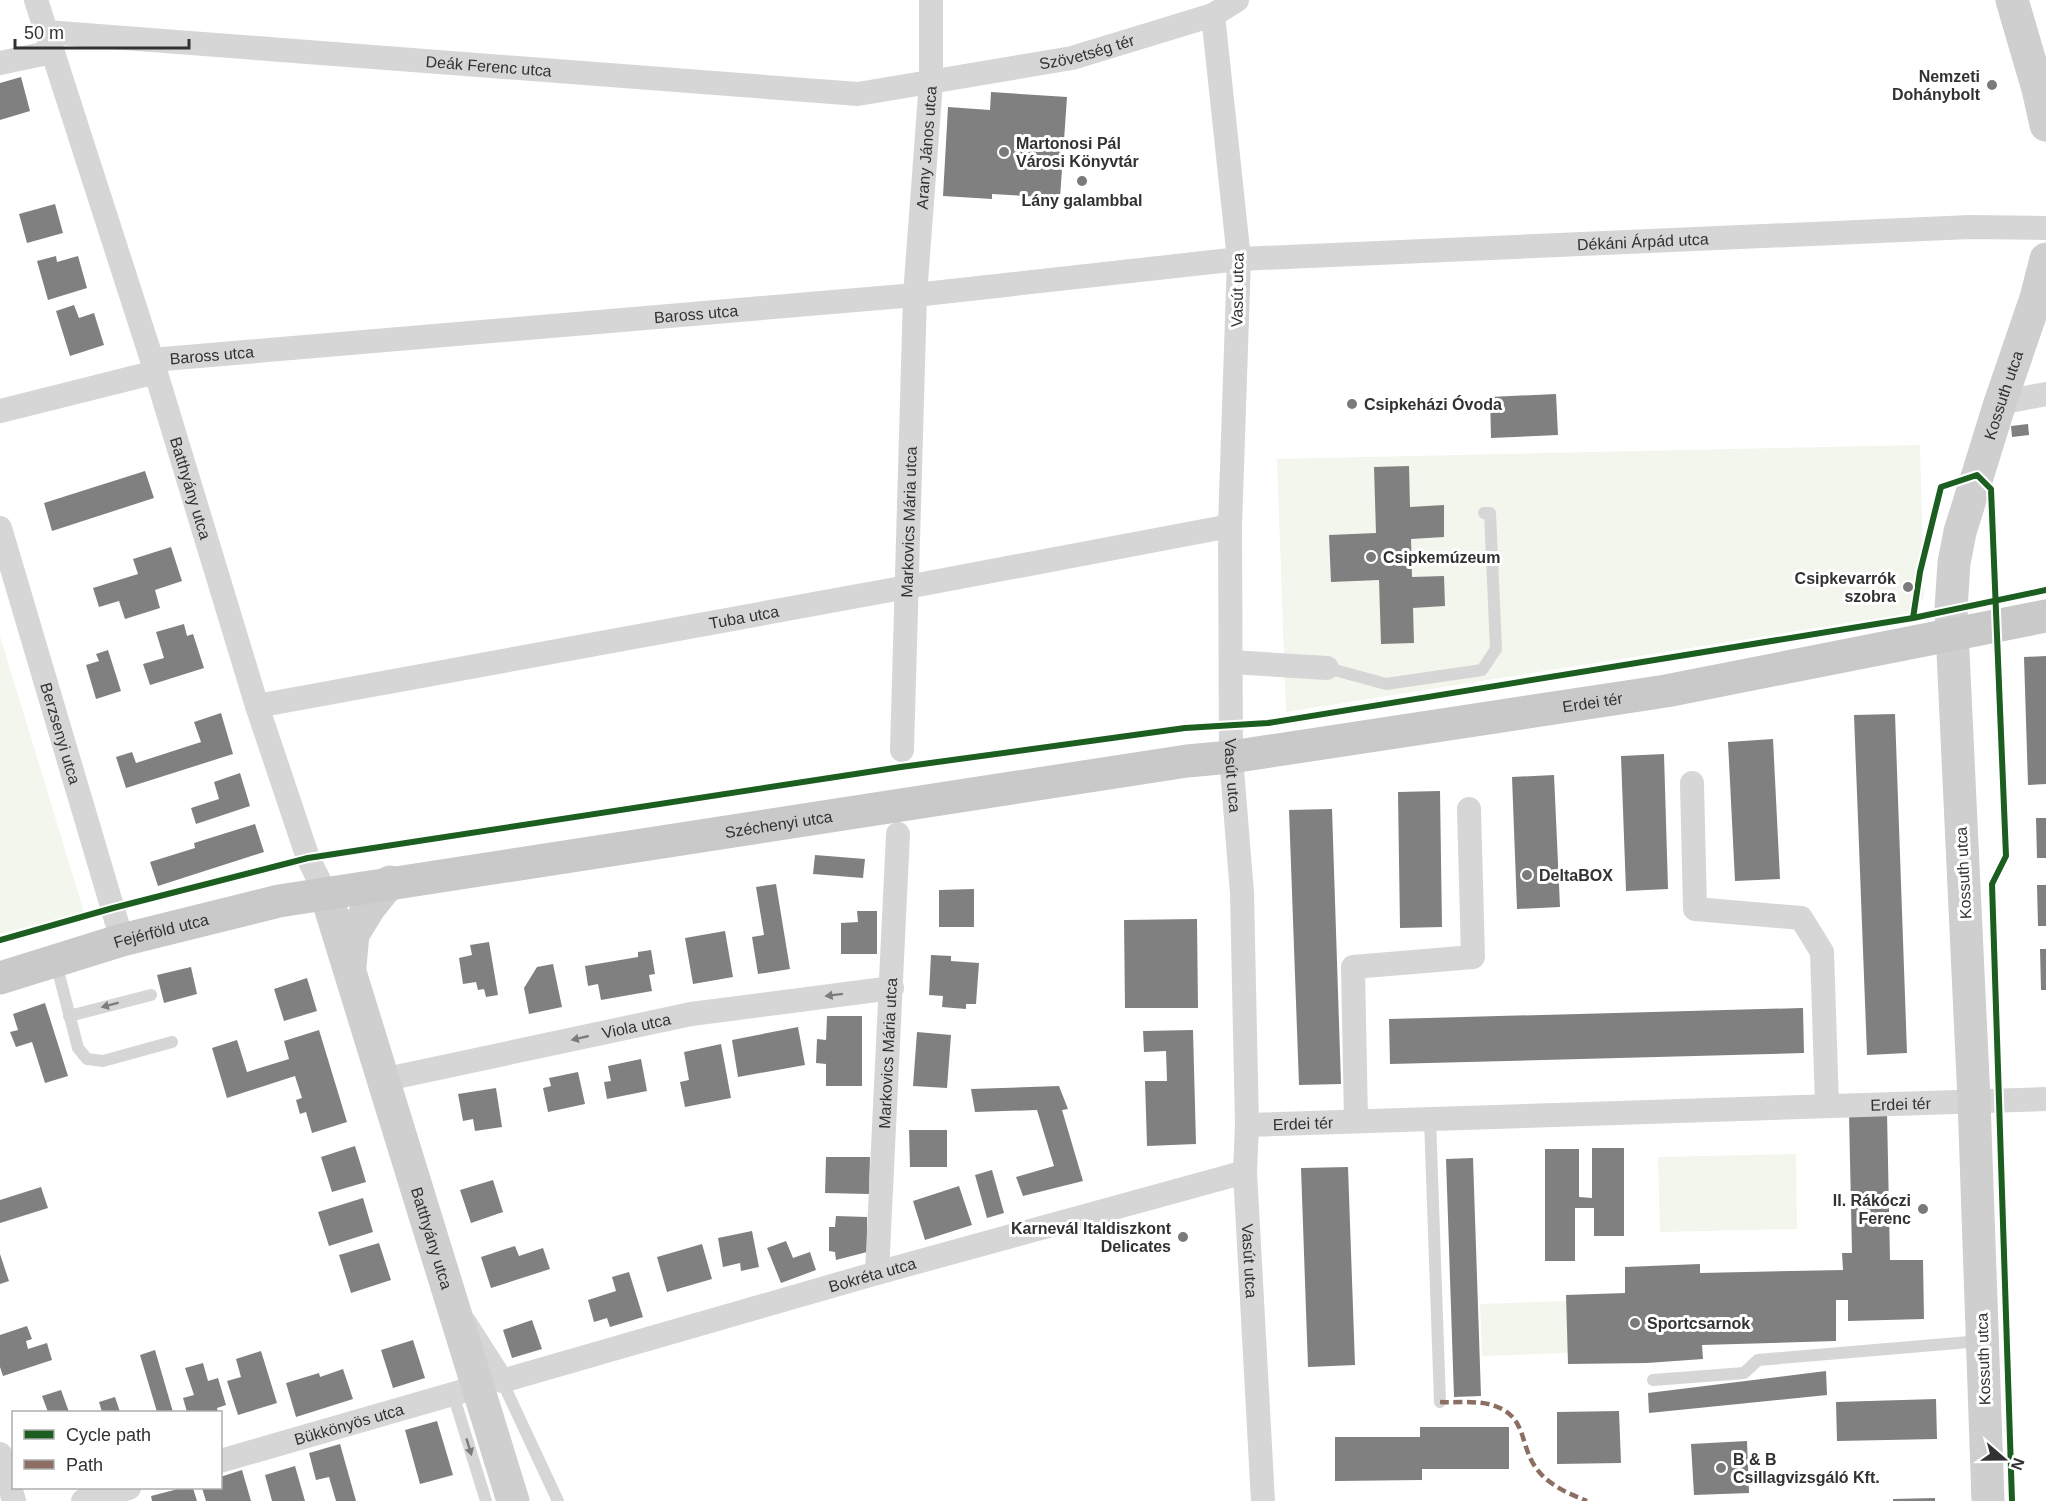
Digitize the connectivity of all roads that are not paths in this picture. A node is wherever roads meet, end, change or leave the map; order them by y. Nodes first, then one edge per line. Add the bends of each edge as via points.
1 (36, 0) edge
2 (931, 0) edge
3 (1237, 0) edge
4 (2013, 0) edge
5 (1213, 15) junction
6 (49, 42) junction
7 (0, 63) edge
8 (931, 82) junction
9 (2046, 125) edge
10 (2046, 228) edge
11 (1239, 259) junction
12 (2046, 259) edge
13 (915, 295) junction
14 (154, 366) junction
15 (2046, 394) edge
16 (2000, 403) junction
17 (0, 411) edge
18 (1484, 513) dead end
19 (1230, 526) junction
20 (0, 528) edge
21 (907, 587) junction
22 (2046, 616) edge
23 (1953, 633) junction
24 (1232, 662) junction
25 (1327, 668) joint
26 (257, 706) junction
27 (902, 750) dead end
28 (1231, 757) junction
29 (1692, 783) dead end
30 (1469, 809) dead end
31 (898, 834) dead end
32 (390, 882) junction
33 (326, 894) junction
34 (122, 940) junction
35 (56, 962) junction
36 (350, 974) junction
37 (0, 978) edge
38 (892, 988) junction
39 (151, 995) dead end
40 (69, 1016) junction
41 (172, 1042) dead end
42 (382, 1080) junction
43 (2046, 1099) edge
44 (1974, 1100) junction
45 (1827, 1105) junction
46 (1430, 1119) junction
47 (1356, 1121) junction
48 (1247, 1125) junction
49 (1245, 1172) junction
50 (878, 1273) junction
51 (1982, 1341) junction
52 (1653, 1380) dead end
53 (477, 1387) junction
54 (1440, 1402) dead end
55 (0, 1454) edge
56 (222, 1460) edge
57 (125, 1489) edge
58 (14, 1501) edge
59 (83, 1501) edge
60 (486, 1501) edge
61 (513, 1501) edge
62 (558, 1501) edge
63 (1263, 1501) edge
64 (1988, 1501) edge

1 - 6 street, Batthyány utca
2 - 8 street, Arany János utca
3 - 5 street, Szövetség tér
4 - 9 main road
5 - 8 street, Szövetség tér via 1072,58
5 - 11 street, Vasút utca
6 - 7 street, Deák Ferenc utca
6 - 8 street, Deák Ferenc utca via 858,94
6 - 14 street, Batthyány utca
8 - 13 street, Arany János utca
10 - 11 street, Dékáni Árpád utca via 1970,227
11 - 13 street, Baross utca
11 - 19 street, Vasút utca
12 - 16 main road, Kossuth utca
13 - 14 street, Baross utca
13 - 21 street, Markovics Mária utca
14 - 17 street, Baross utca
14 - 26 street, Batthyány utca
15 - 16 street
16 - 23 main road, Kossuth utca via 1960,532 1954,563
18 - 25 lane via 1490,513 1496,649 1482,670 1386,684
19 - 21 street, Tuba utca
19 - 24 street, Vasút utca
20 - 34 street, Berzsenyi utca
21 - 26 street, Tuba utca
21 - 27 street, Markovics Mária utca
22 - 23 main road
23 - 28 main road, Erdei tér via 1666,691
23 - 44 main road, Kossuth utca
24 - 25 street
24 - 28 street, Vasút utca
26 - 33 street, Batthyány utca via 308,858
28 - 32 main road, Széchenyi utca
28 - 48 street, Vasút utca via 1242,893
29 - 45 street via 1695,909 1801,918 1822,952
30 - 47 street, Erdei tér via 1473,957 1353,967
31 - 38 street, Markovics Mária utca
32 - 33 main road, Széchenyi utca
32 - 36 main road, Batthyány utca via 353,934
33 - 34 main road, Fejérföld utca via 279,901
33 - 36 main road, Batthyány utca
34 - 35 main road, Fejérföld utca
35 - 37 main road, Fejérföld utca
35 - 40 lane
36 - 42 main road, Batthyány utca
38 -> 42 street, Viola utca via 691,1014
38 - 50 street, Markovics Mária utca
39 -> 40 lane
40 - 41 lane via 80,1052 93,1061
42 - 53 main road, Batthyány utca
43 - 44 street, Erdei tér
44 - 45 street, Erdei tér
44 - 51 main road, Kossuth utca
45 - 46 street, Erdei tér
46 - 47 street, Erdei tér
46 - 54 lane
47 - 48 street, Erdei tér
48 - 49 street, Vasút utca
49 - 50 street, Bokréta utca
49 - 63 street, Vasút utca
50 - 53 street, Bokréta utca
51 - 52 lane via 1758,1360 1744,1373
51 - 64 main road, Kossuth utca
53 - 56 street, Bükkönyös utca
53 -> 60 lane
53 - 61 main road, Batthyány utca
53 - 62 lane
55 - 58 street
57 - 59 street

